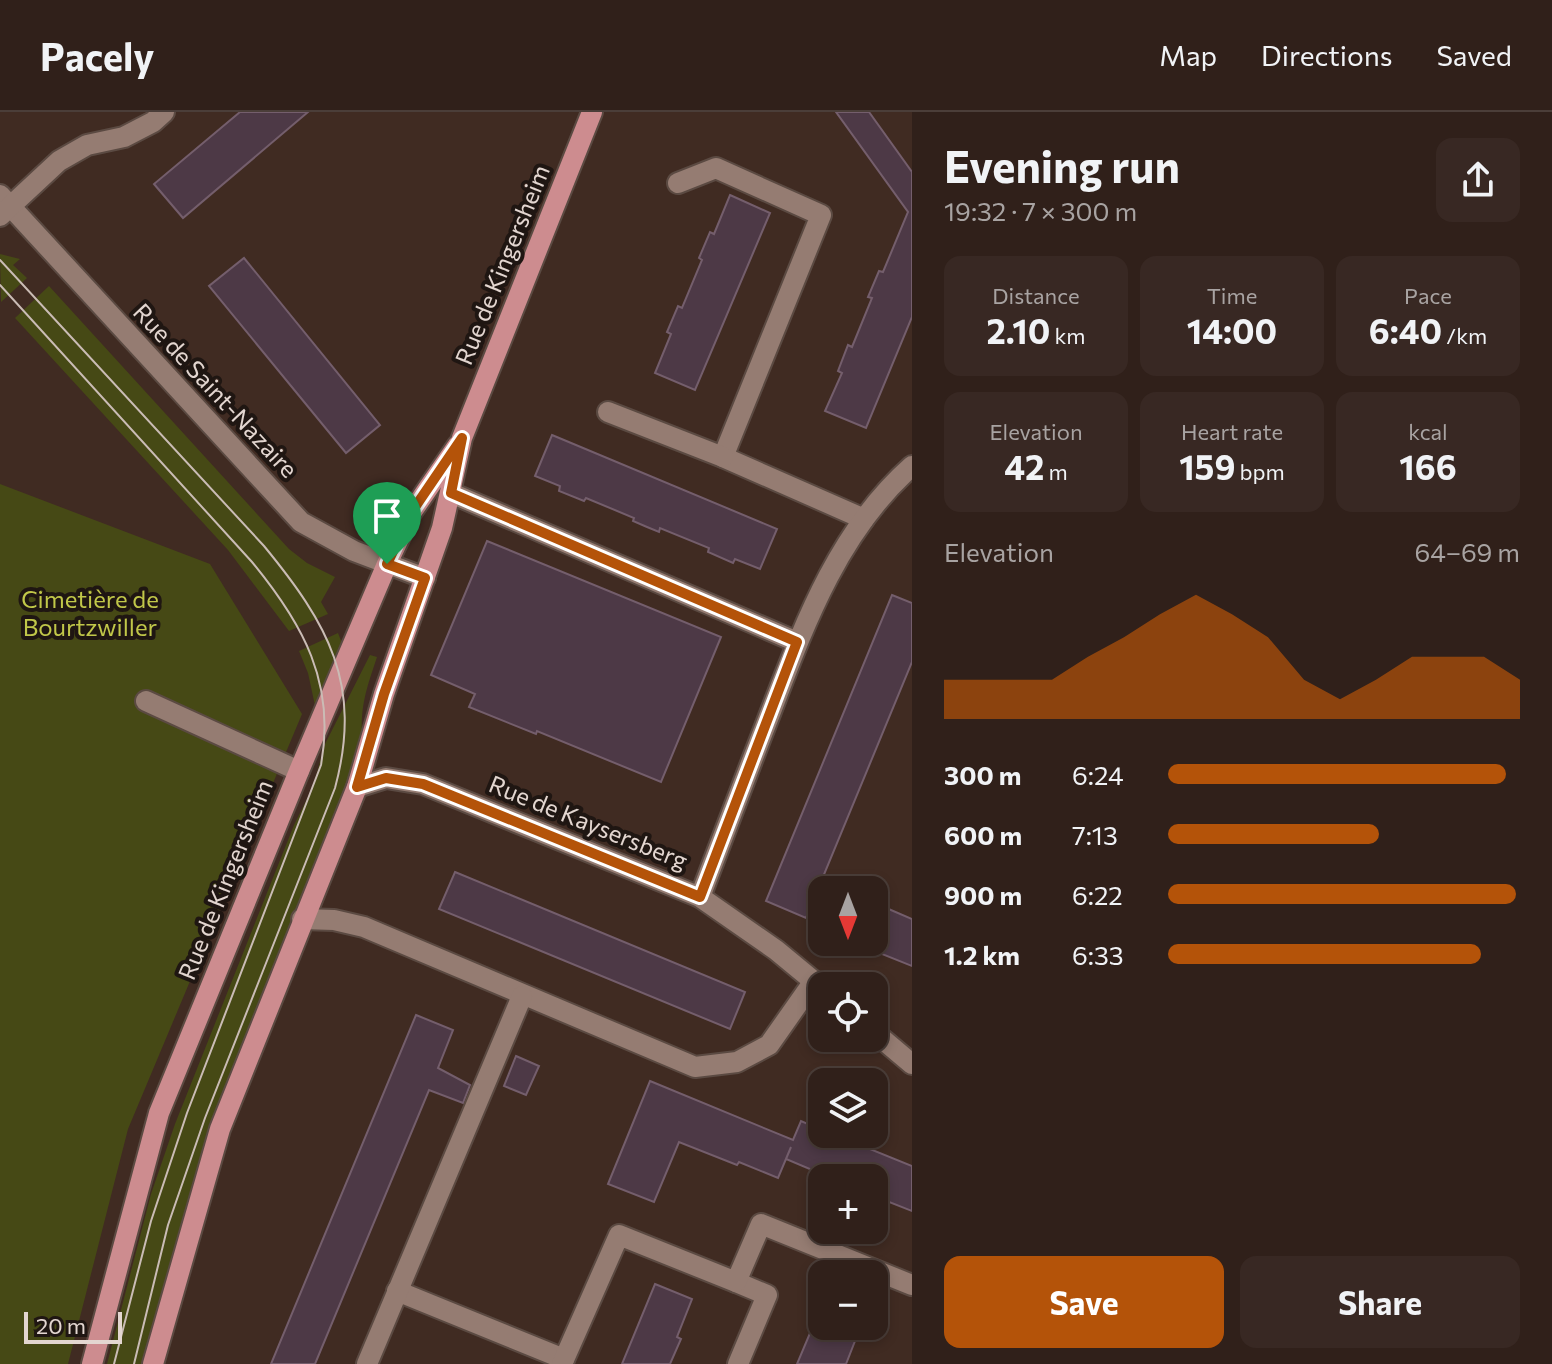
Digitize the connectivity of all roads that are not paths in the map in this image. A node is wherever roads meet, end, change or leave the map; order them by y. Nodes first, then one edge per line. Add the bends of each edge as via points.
1 (164, 112) edge
2 (592, 112) edge
3 (678, 183) dead end
4 (3, 205) edge
5 (608, 412) dead end
6 (462, 438) junction
7 (723, 457) junction
8 (912, 466) edge
9 (451, 493) junction
10 (864, 519) junction
11 (387, 564) junction
12 (425, 578) junction
13 (797, 642) junction
14 (146, 701) dead end
15 (299, 771) junction
16 (357, 787) junction
17 (700, 897) junction
18 (302, 919) junction
19 (808, 976) edge
20 (522, 996) junction
21 (808, 996) edge
22 (888, 1044) edge
23 (912, 1064) edge
24 (736, 1282) junction
25 (912, 1285) edge
26 (397, 1291) junction
27 (563, 1362) edge
28 (92, 1364) edge
29 (153, 1364) edge
30 (367, 1364) edge
31 (738, 1364) edge

1 - 4 street via 124,137 87,145 59,161
2 - 6 main road, Rue de Kingersheim
3 - 7 street via 716,168 821,215
4 - 11 street, Rue de Saint-Nazaire via 301,522
5 - 7 street
6 - 9 main road, Rue de Kingersheim
6 - 11 main road, Rue de Kingersheim via 411,513
7 - 10 street
8 - 10 street
9 - 12 main road, Rue de Kingersheim
9 - 13 street
10 - 13 street via 824,583
11 - 12 street, Rue de Saint-Nazaire
11 - 15 main road, Rue de Kingersheim
12 - 16 main road, Rue de Kingersheim
13 - 17 street
14 - 15 street
15 - 28 main road, Rue de Kingersheim via 159,1113
16 - 17 street, Rue de Kaysersberg via 386,778 423,784
16 - 18 main road, Rue de Kingersheim
17 - 19 street, Rue de Kaysersberg
18 - 20 street via 364,927
18 - 29 main road, Rue de Kingersheim via 220,1129
20 - 21 street via 695,1067 737,1062 769,1045
20 - 26 street
22 - 23 street
24 - 25 street via 761,1224
24 - 27 street via 619,1235
24 - 31 street via 767,1295
26 - 27 street
26 - 30 street

